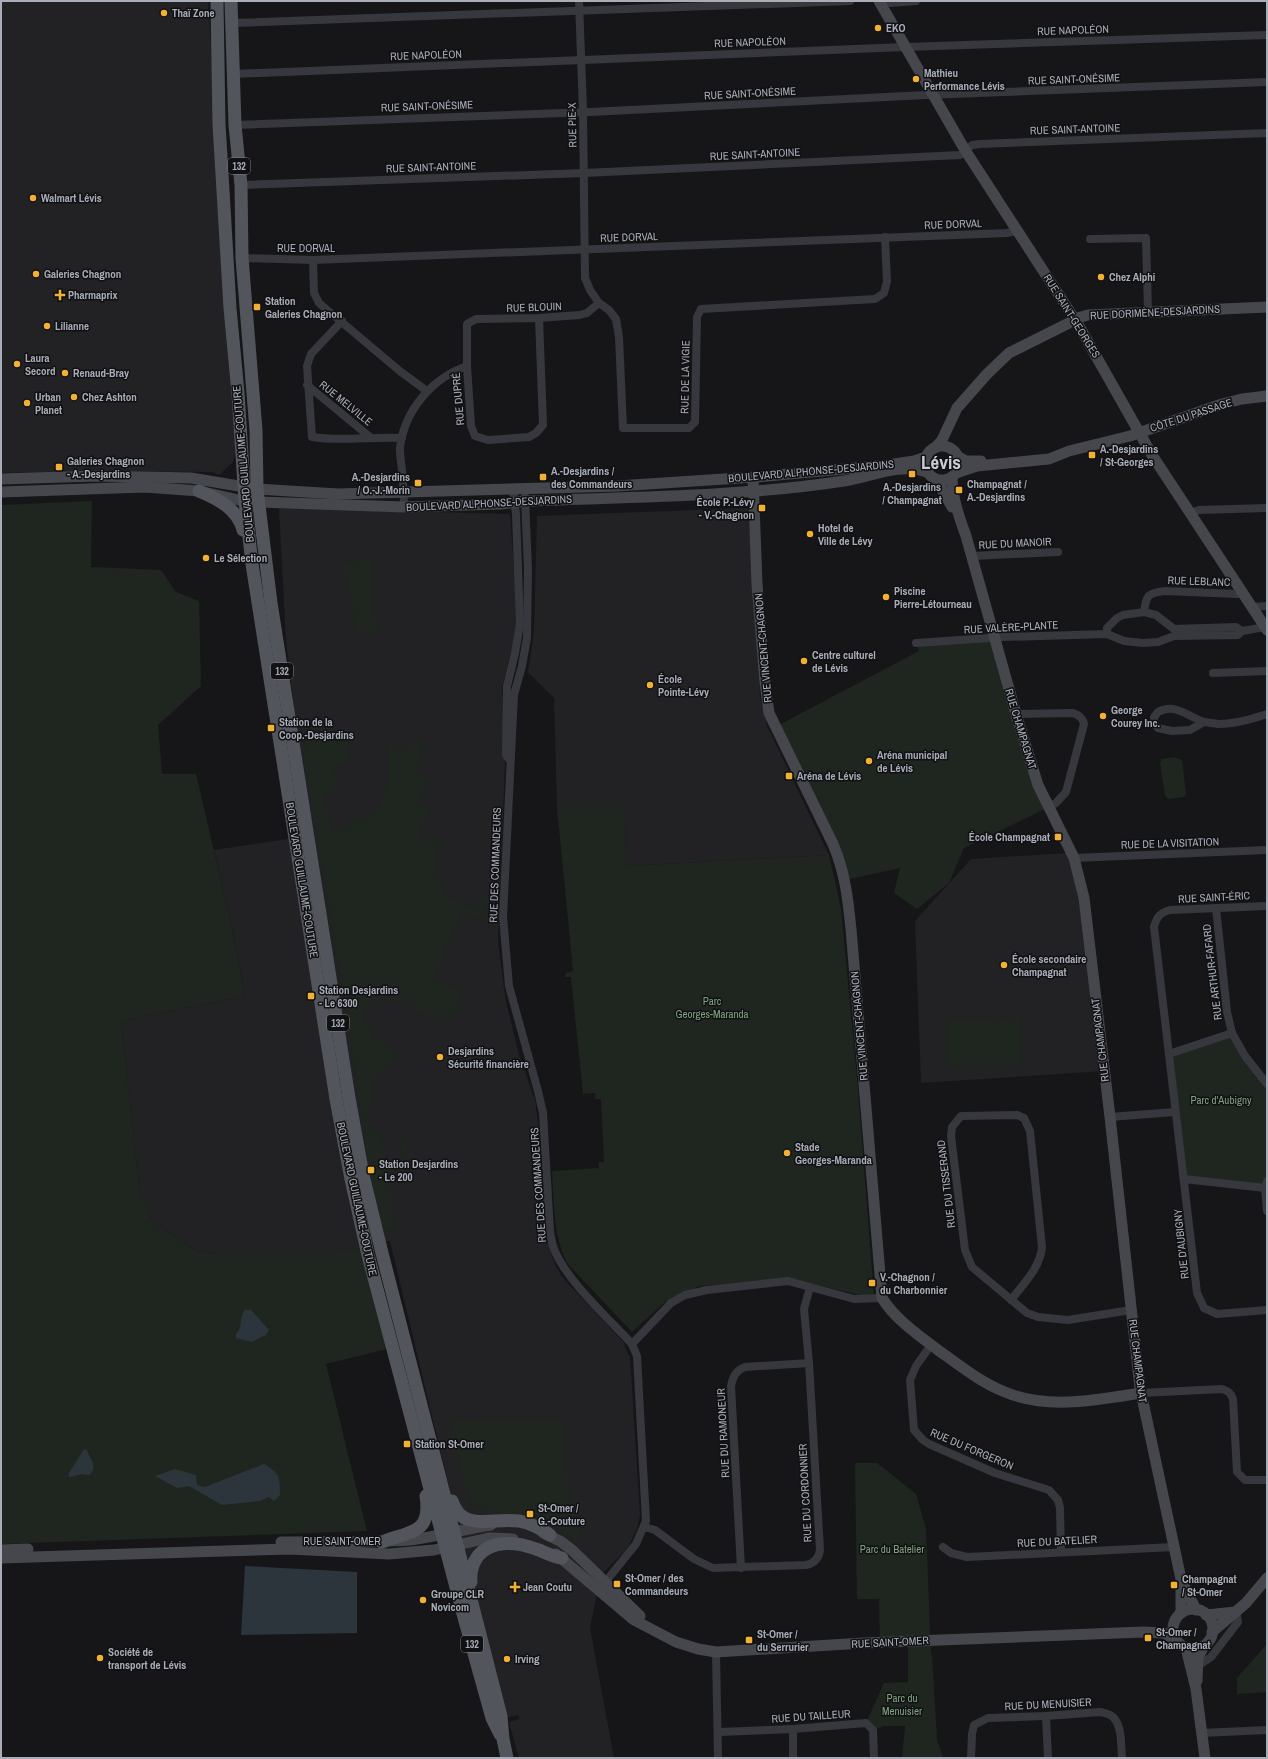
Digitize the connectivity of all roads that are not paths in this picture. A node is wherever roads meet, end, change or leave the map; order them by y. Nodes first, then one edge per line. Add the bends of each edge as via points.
1 (217, 1) edge
2 (231, 1) edge
3 (579, 1) edge
4 (850, 1) edge
5 (879, 1) edge
6 (883, 1) edge
7 (916, 1) edge
8 (579, 11) junction
9 (232, 23) junction
10 (1267, 35) edge
11 (905, 47) junction
12 (581, 60) junction
13 (233, 74) junction
14 (1267, 82) edge
15 (934, 95) junction
16 (584, 111) junction
17 (235, 125) junction
18 (1267, 133) edge
19 (965, 150) junction
20 (584, 173) junction
21 (241, 185) junction
22 (1016, 231) junction
23 (886, 237) junction
24 (1090, 239) dead end
25 (585, 249) junction
26 (242, 258) junction
27 (313, 260) junction
28 (599, 302) junction
29 (1267, 307) edge
30 (1148, 312) junction
31 (539, 318) junction
32 (1075, 320) junction
33 (342, 321) junction
34 (467, 324) joint
35 (466, 366) junction
36 (307, 385) junction
37 (427, 391) junction
38 (1267, 396) edge
39 (1139, 433) junction
40 (370, 437) junction
41 (402, 438) junction
42 (935, 448) junction
43 (1069, 451) junction
44 (957, 456) junction
45 (926, 457) junction
46 (927, 472) junction
47 (954, 475) junction
48 (753, 477) junction
49 (1, 479) edge
50 (937, 480) junction
51 (244, 487) junction
52 (513, 488) junction
53 (525, 488) junction
54 (258, 489) junction
55 (199, 491) junction
56 (404, 491) junction
57 (754, 491) junction
58 (1, 492) edge
59 (245, 501) junction
60 (259, 502) junction
61 (520, 502) junction
62 (404, 507) junction
63 (1267, 508) edge
64 (1191, 514) junction
65 (958, 516) junction
66 (1058, 552) dead end
67 (972, 556) junction
68 (252, 564) junction
69 (1242, 592) junction
70 (1267, 606) edge
71 (1252, 607) junction
72 (1144, 612) junction
73 (1266, 628) edge
74 (1174, 633) junction
75 (1107, 634) junction
76 (995, 638) junction
77 (916, 643) dead end
78 (1267, 671) edge
79 (1213, 673) dead end
80 (1016, 714) junction
81 (1267, 714) edge
82 (1204, 722) junction
83 (1049, 807) junction
84 (1267, 850) edge
85 (1074, 858) junction
86 (1267, 906) edge
87 (1216, 908) junction
88 (1161, 912) joint
89 (1232, 1033) junction
90 (1169, 1054) junction
91 (1267, 1084) edge
92 (1175, 1112) junction
93 (1110, 1117) junction
94 (1184, 1179) junction
95 (1266, 1185) edge
96 (1267, 1211) edge
97 (810, 1287) junction
98 (882, 1298) junction
99 (1010, 1300) junction
100 (1131, 1310) junction
101 (1267, 1310) edge
102 (632, 1344) junction
103 (931, 1345) junction
104 (809, 1363) junction
105 (1141, 1393) junction
106 (437, 1462) junction
107 (424, 1466) junction
108 (1267, 1480) edge
109 (644, 1527) junction
110 (550, 1535) junction
111 (450, 1540) junction
112 (382, 1542) junction
113 (943, 1546) dead end
114 (1174, 1547) junction
115 (1, 1550) edge
116 (1061, 1552) junction
117 (1, 1558) edge
118 (562, 1558) junction
119 (741, 1568) junction
120 (1267, 1578) edge
121 (1181, 1579) junction
122 (602, 1586) junction
123 (474, 1607) junction
124 (1196, 1610) junction
125 (1236, 1612) junction
126 (1181, 1614) junction
127 (1206, 1615) junction
128 (1174, 1624) junction
129 (1143, 1632) junction
130 (1212, 1632) junction
131 (1177, 1641) junction
132 (1204, 1646) junction
133 (1186, 1648) junction
134 (716, 1652) junction
135 (1198, 1666) junction
136 (1196, 1689) junction
137 (1046, 1716) junction
138 (793, 1729) junction
139 (1267, 1730) edge
140 (719, 1732) junction
141 (1201, 1733) junction
142 (503, 1739) junction
143 (507, 1758) edge
144 (718, 1758) edge
145 (793, 1758) edge
146 (874, 1758) edge
147 (971, 1758) edge
148 (1048, 1758) edge
149 (1122, 1758) edge
150 (1205, 1758) edge

1 - 51 main road, BOULEVARD GUILLAUME-COUTURE / 132 via 219,124 231,331
2 - 9 main road, BOULEVARD GUILLAUME-COUTURE / 132
3 - 8 street, RUE PIE-X
4 - 8 street
5 - 11 street, RUE SAINT-GEORGES
6 - 7 street
8 - 9 street
8 - 12 street, RUE PIE-X
9 - 13 main road, BOULEVARD GUILLAUME-COUTURE / 132
10 - 11 street, RUE NAPOLÉON
11 - 12 street, RUE NAPOLÉON
11 - 15 street, RUE SAINT-GEORGES
12 - 13 street, RUE NAPOLÉON
12 - 16 street, RUE PIE-X
13 - 17 main road, BOULEVARD GUILLAUME-COUTURE / 132
14 - 15 street, RUE SAINT-ONÉSIME
15 - 16 street, RUE SAINT-ONÉSIME
15 - 19 street, RUE SAINT-GEORGES
16 - 17 street, RUE SAINT-ONÉSIME
16 - 20 street, RUE PIE-X
17 - 21 main road, BOULEVARD GUILLAUME-COUTURE / 132
18 - 19 street, RUE SAINT-ANTOINE via 980,144 972,145
19 - 20 street, RUE SAINT-ANTOINE via 960,155
19 - 22 street, RUE SAINT-GEORGES
20 - 21 street, RUE SAINT-ANTOINE
20 - 25 street, RUE PIE-X
21 - 26 main road, BOULEVARD GUILLAUME-COUTURE / 132
22 - 23 street, RUE DORVAL
22 - 32 street, RUE SAINT-GEORGES
23 - 25 street, RUE DORVAL
23 - 28 street, RUE DE LA VIGIE via 887,281 884,293 875,299 701,309 697,317 695,422 689,428 623,428 616,319
24 - 30 street via 1146,238
25 - 27 street, RUE DORVAL
25 - 28 street, RUE DE LA VIGIE via 585,278
26 - 27 street, RUE DORVAL
26 - 54 main road, BOULEVARD GUILLAUME-COUTURE / 132
27 - 33 street via 314,293 319,303
28 - 31 street, RUE BLOUIN via 587,313 580,315
29 - 30 street, RUE DORIMÈNE-DESJARDINS
30 - 32 street, RUE DORIMÈNE-DESJARDINS via 1088,315
31 - 34 street, RUE BLOUIN via 476,319
31 - 35 street, RUE DUPRÉ via 543,425 536,433 529,437 488,440 475,436 470,426
32 - 39 street, RUE SAINT-GEORGES
32 - 42 street, RUE DORIMÈNE-DESJARDINS via 1009,353 986,374 957,408 947,431
33 - 36 street, RUE MELVILLE via 311,354 307,366
33 - 37 street
34 - 35 street, RUE DUPRÉ
35 - 37 street via 455,370
36 - 40 street, RUE MELVILLE
36 - 40 street, RUE MELVILLE via 312,437
37 - 41 street via 413,410
38 - 39 street, CÔTE DU PASSAGE via 1222,404
39 - 43 street
39 - 64 street, RUE SAINT-GEORGES
40 - 41 street, RUE MELVILLE
41 - 56 street via 400,450
42 - 44 street via 949,448
42 - 45 street
43 - 44 street via 966,461
43 - 47 street via 1041,461 977,466
44 - 47 street via 958,467
45 - 46 street
45 - 48 street, BOULEVARD ALPHONSE-DESJARDINS via 888,465
46 - 50 street
46 - 57 street, BOULEVARD ALPHONSE-DESJARDINS via 915,468 899,469 834,482
47 - 50 street
47 - 65 street, RUE CHAMPAGNAT via 953,490
48 - 53 street, BOULEVARD ALPHONSE-DESJARDINS via 617,486
48 - 57 street, RUE VINCENT-CHAGNON
49 - 51 street, BOULEVARD ALPHONSE-DESJARDINS via 96,476 191,478
50 - 65 street, RUE CHAMPAGNAT
51 - 54 street, BOULEVARD ALPHONSE-DESJARDINS
51 - 59 main road, BOULEVARD GUILLAUME-COUTURE / 132
52 - 53 street, BOULEVARD ALPHONSE-DESJARDINS
52 - 56 street, BOULEVARD ALPHONSE-DESJARDINS
52 - 61 street, RUE DES COMMANDEURS
53 - 61 street, RUE DES COMMANDEURS
54 - 56 street, BOULEVARD ALPHONSE-DESJARDINS via 338,494
54 - 60 main road, BOULEVARD GUILLAUME-COUTURE / 132
55 - 58 street, BOULEVARD ALPHONSE-DESJARDINS via 145,487
55 - 59 street, BOULEVARD ALPHONSE-DESJARDINS
55 - 68 main road via 237,515 241,521
56 - 62 street
57 - 61 street, BOULEVARD ALPHONSE-DESJARDINS
57 - 98 street, RUE VINCENT-CHAGNON via 757,584 764,683 769,713 834,844 845,880
59 - 60 street, BOULEVARD ALPHONSE-DESJARDINS
59 - 68 main road, BOULEVARD GUILLAUME-COUTURE / 132
60 - 62 street, BOULEVARD ALPHONSE-DESJARDINS
60 - 106 main road, BOULEVARD GUILLAUME-COUTURE / 132 via 272,611 351,1112 363,1175
61 - 62 street, BOULEVARD ALPHONSE-DESJARDINS
61 - 102 street, RUE DES COMMANDEURS via 528,569 527,638 514,695 510,762 503,917 509,986 543,1113 550,1232 554,1249 574,1280
63 - 64 street via 1199,510
64 - 69 street, RUE SAINT-GEORGES
65 - 67 street, RUE CHAMPAGNAT
66 - 67 street, RUE DU MANOIR
67 - 76 street, RUE CHAMPAGNAT
68 - 107 main road, BOULEVARD GUILLAUME-COUTURE / 132 via 336,1099 351,1179 368,1255
69 - 71 street, RUE SAINT-GEORGES
69 - 72 street, RUE LEBLANC via 1153,592 1146,600
70 - 71 street
71 - 73 street, RUE SAINT-GEORGES
72 - 74 street via 1156,615
72 - 75 street via 1117,618 1107,628
73 - 74 street, RUE VALÈRE-PLANTE via 1242,631 1236,627
74 - 75 street, RUE VALÈRE-PLANTE via 1158,642 1133,643
75 - 76 street, RUE VALÈRE-PLANTE
76 - 77 street, RUE VALÈRE-PLANTE
76 - 80 street, RUE CHAMPAGNAT
78 - 79 street
80 - 83 street, RUE CHAMPAGNAT via 1038,785
80 - 83 street via 1073,713 1083,721 1066,792
81 - 82 street via 1232,723
82 - 82 street via 1174,709 1158,712 1154,720 1158,728 1172,731 1190,730
83 - 85 street, RUE CHAMPAGNAT
84 - 85 street, RUE DE LA VISITATION
85 - 93 street, RUE CHAMPAGNAT via 1084,898
86 - 87 street, RUE SAINT-ÉRIC
87 - 88 street, RUE SAINT-ÉRIC
87 - 89 street, RUE ARTHUR-FAFARD
88 - 90 street, RUE D'AUBIGNY via 1154,927
89 - 90 street, RUE ARTHUR-FAFARD
89 - 91 street, RUE ARTHUR-FAFARD via 1245,1056
90 - 92 street, RUE D'AUBIGNY
92 - 93 street
92 - 94 street, RUE D'AUBIGNY
93 - 100 street, RUE CHAMPAGNAT
94 - 95 street
94 - 101 street, RUE D'AUBIGNY via 1197,1292 1204,1308 1217,1314
95 - 96 street
97 - 98 street via 854,1299
97 - 102 street via 788,1281 685,1295 671,1303
97 - 104 street, RUE DU CORDONNIER via 804,1309
98 - 103 street via 891,1310
99 - 99 street, RUE DU TISSERAND via 1036,1268 1041,1257 1030,1131 1024,1118 1017,1115 961,1116 952,1127 950,1136 965,1250 972,1267
99 - 100 street, RUE DU TISSERAND via 1027,1313 1054,1320
100 - 105 street, RUE CHAMPAGNAT
102 - 109 street, RUE DES COMMANDEURS via 637,1356 646,1512
103 - 105 street via 989,1384 1022,1398 1068,1402
103 - 116 street, RUE DU FORGERON via 916,1366 910,1380 914,1430 929,1444 1005,1476 1049,1490 1058,1500 1060,1508
104 - 119 street, RUE DU RAMONEUR via 740,1368 732,1379
104 - 119 street, RUE DU CORDONNIER via 819,1554 812,1564
105 - 108 street via 1222,1389 1227,1391 1233,1399 1237,1472 1245,1480
105 - 114 street, RUE CHAMPAGNAT
106 - 110 main road via 444,1475 454,1508 465,1519 473,1522 518,1521 537,1526
106 - 111 main road, BOULEVARD GUILLAUME-COUTURE / 132
107 - 111 main road, BOULEVARD GUILLAUME-COUTURE / 132
107 - 112 main road via 427,1513 423,1523 409,1534
109 - 119 street, RUE DU CORDONNIER via 655,1530 703,1565 713,1568
109 - 122 street, RUE DES COMMANDEURS via 636,1544
110 - 111 street, RUE SAINT-OMER via 522,1526 488,1525
110 - 122 street, RUE SAINT-OMER via 566,1545
111 - 112 street, RUE SAINT-OMER
111 - 117 street, RUE SAINT-OMER via 389,1554 290,1549
111 - 118 street, RUE SAINT-OMER via 511,1539 539,1545
111 - 123 main road, BOULEVARD GUILLAUME-COUTURE / 132
111 - 142 main road, BOULEVARD GUILLAUME-COUTURE / 132 via 492,1718
112 - 115 street, RUE SAINT-OMER via 328,1540
113 - 116 street, RUE DU BATELIER via 951,1553 967,1557
114 - 116 street, RUE DU BATELIER
114 - 121 street, RUE CHAMPAGNAT
118 - 122 street, RUE SAINT-OMER
118 - 123 main road via 535,1548 514,1544 497,1544 486,1549 472,1567
120 - 125 street via 1257,1592
121 - 124 street, RUE CHAMPAGNAT
121 - 126 street, RUE CHAMPAGNAT
122 - 134 street, RUE SAINT-OMER via 639,1615 644,1624 659,1634 698,1649
123 - 142 main road, BOULEVARD GUILLAUME-COUTURE / 132 via 501,1716
124 - 126 street
124 - 127 street
125 - 127 street
125 - 130 street
125 - 135 street via 1238,1622 1211,1657
126 - 128 street
127 - 130 street
128 - 129 street, RUE SAINT-OMER
128 - 131 street via 1173,1630
129 - 131 street, RUE SAINT-OMER via 1164,1633
129 - 134 street, RUE SAINT-OMER
130 - 132 street
131 - 133 street
132 - 133 street
132 - 135 street via 1198,1658
133 - 136 street
134 - 140 street
135 - 136 street
136 - 141 street
137 - 147 street, RUE DU MENUISIER via 996,1717 981,1721 974,1725
137 - 148 street
137 - 149 street, RUE DU MENUISIER via 1100,1712 1114,1717 1118,1724
138 - 140 street, RUE DU TAILLEUR
138 - 145 street
138 - 146 street, RUE DU TAILLEUR via 866,1723 873,1730
139 - 141 street
140 - 144 street
141 - 150 street
142 - 143 main road, BOULEVARD GUILLAUME-COUTURE / 132

